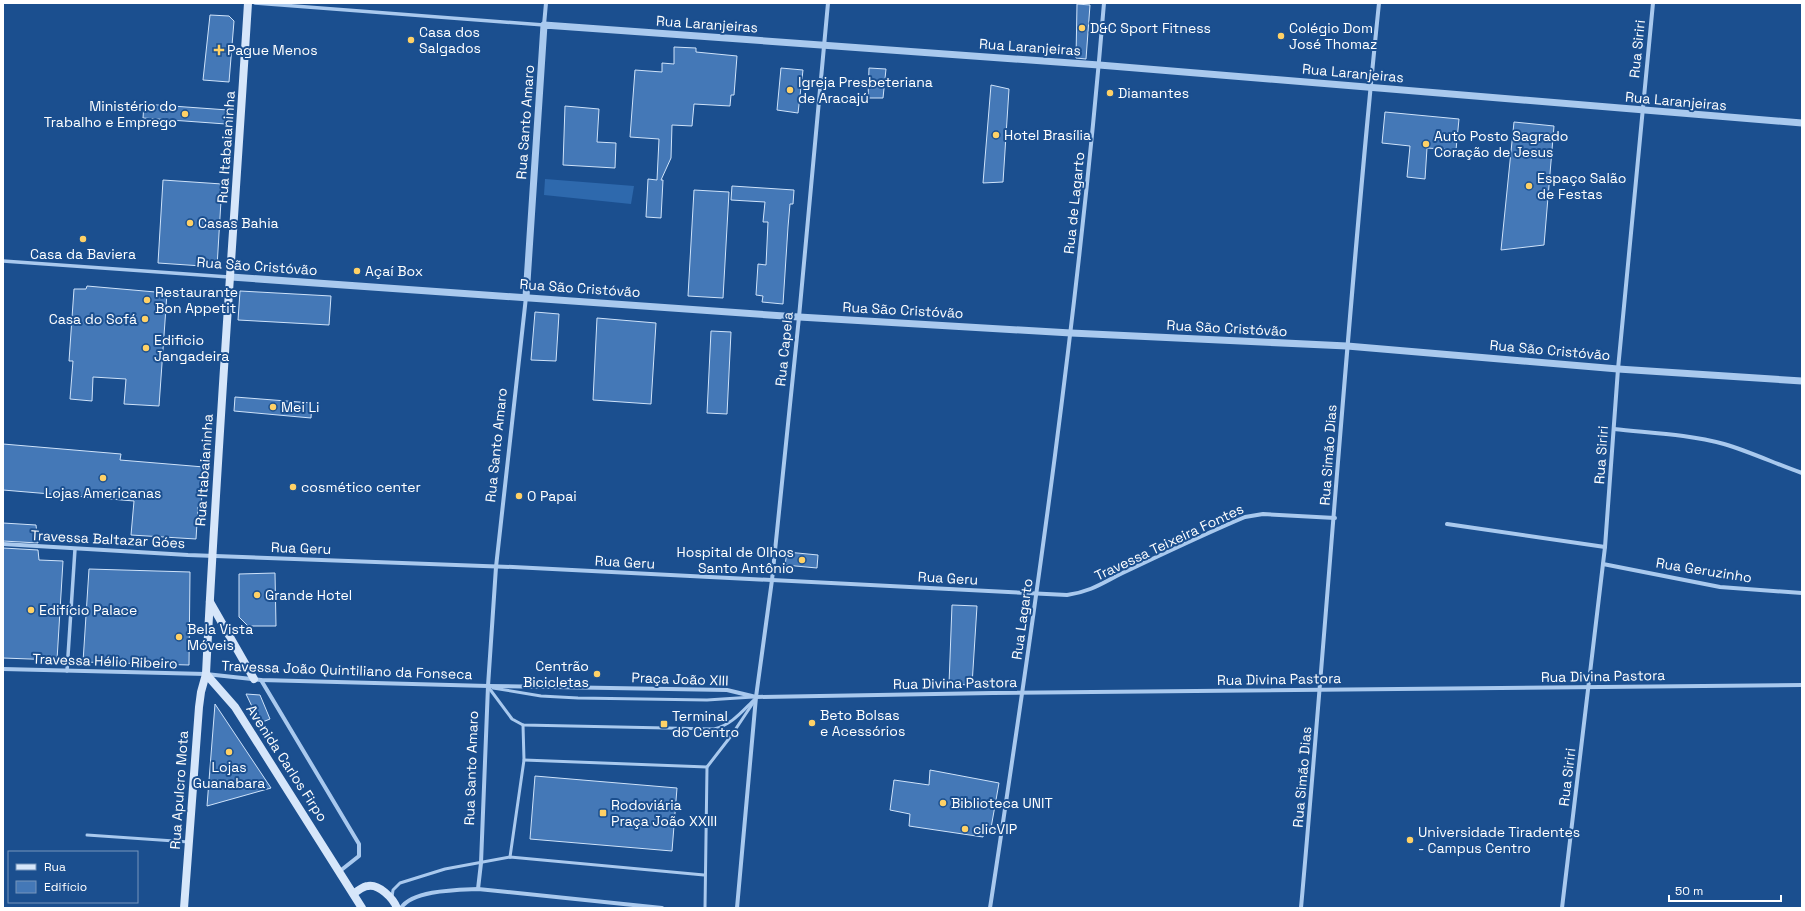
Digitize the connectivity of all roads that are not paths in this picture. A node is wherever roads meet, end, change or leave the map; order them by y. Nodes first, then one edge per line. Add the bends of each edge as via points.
1 (248, 3) edge
2 (255, 3) edge
3 (546, 3) edge
4 (828, 3) edge
5 (1104, 3) edge
6 (1379, 3) edge
7 (1653, 3) edge
8 (544, 25) junction
9 (824, 45) junction
10 (1099, 65) junction
11 (1370, 87) junction
12 (1642, 111) junction
13 (1802, 124) edge
14 (3, 261) edge
15 (231, 277) junction
16 (526, 297) junction
17 (799, 317) junction
18 (1071, 333) junction
19 (1348, 346) junction
20 (1618, 369) junction
21 (1802, 381) edge
22 (1614, 429) junction
23 (1802, 473) edge
24 (1335, 518) junction
25 (1447, 524) dead end
26 (3, 544) edge
27 (1605, 547) junction
28 (75, 548) junction
29 (211, 556) junction
30 (1603, 564) junction
31 (496, 567) junction
32 (772, 580) junction
33 (1802, 593) edge
34 (1037, 594) junction
35 (209, 602) junction
36 (3, 669) edge
37 (68, 671) junction
38 (206, 674) junction
39 (258, 679) junction
40 (1802, 685) edge
41 (488, 686) junction
42 (1589, 687) junction
43 (1321, 689) junction
44 (1023, 693) junction
45 (756, 697) junction
46 (523, 725) junction
47 (524, 760) junction
48 (707, 767) junction
49 (87, 835) dead end
50 (189, 842) junction
51 (510, 857) junction
52 (481, 863) junction
53 (340, 871) junction
54 (704, 875) junction
55 (478, 889) junction
56 (354, 893) junction
57 (392, 898) junction
58 (184, 908) edge
59 (362, 908) edge
60 (397, 908) edge
61 (401, 908) edge
62 (662, 908) edge
63 (705, 908) edge
64 (737, 908) edge
65 (990, 908) edge
66 (1301, 908) edge
67 (1562, 908) edge

1 - 15 main road, Rua Itabaianinha
2 - 8 street, Rua Laranjeiras
3 - 8 street, Rua Santo Amaro
4 - 9 street, Rua Capela
5 - 10 street, Rua de Lagarto
6 - 11 street, Rua Simão Dias
7 - 12 street, Rua Siriri
8 - 9 street, Rua Laranjeiras
8 - 16 street, Rua Santo Amaro
9 - 10 street, Rua Laranjeiras
9 - 17 street, Rua Capela
10 - 11 street, Rua Laranjeiras
10 - 18 street, Rua de Lagarto
11 - 12 street, Rua Laranjeiras
11 - 19 street, Rua Simão Dias
12 - 13 street, Rua Laranjeiras
12 - 20 street, Rua Siriri
14 - 15 street, Rua São Cristóvão
15 - 16 street, Rua São Cristóvão
15 - 29 main road, Rua Itabaianinha
16 - 17 street, Rua São Cristóvão
16 - 31 street, Rua Santo Amaro
17 - 18 street, Rua São Cristóvão
17 - 32 street, Rua Capela
18 - 19 street, Rua São Cristóvão
18 - 34 street, Rua Lagarto
19 - 20 street, Rua São Cristóvão
19 - 24 street, Rua Simão Dias
20 - 21 street, Rua São Cristóvão
20 - 22 street, Rua Siriri
22 - 23 street via 1690,437 1722,444
22 - 27 street, Rua Siriri
24 - 34 street, Travessa Teixeira Fontes via 1263,514 1246,517 1127,570 1084,593
24 - 43 street, Rua Simão Dias
25 - 27 street
26 - 28 street, Travessa Baltazar Góes
27 - 30 street, Rua Siriri
28 - 29 street, Travessa Baltazar Góes
28 - 37 street
29 - 31 street, Rua Geru
29 - 35 main road, Rua Itabaianinha
30 - 33 street, Rua Geruzinho via 1720,587
30 - 42 street, Rua Siriri
31 - 32 street, Rua Geru
31 - 41 street, Rua Santo Amaro
32 - 34 street, Rua Geru
32 - 45 street, Rua Capela
34 - 44 street, Rua Lagarto
35 - 38 main road, Rua Apulcro Mota
35 - 39 main road
36 - 37 street, Travessa Hélio Ribeiro
37 - 38 street, Travessa Hélio Ribeiro
38 - 39 street, Travessa João Quintiliano da Fonseca
38 - 50 main road, Rua Apulcro Mota via 199,707
38 - 53 main road, Avenida Carlos Firpo via 235,707
39 - 41 street, Travessa João Quintiliano da Fonseca
39 - 53 street, Avenida Carlos Firpo via 359,844 359,856
40 - 42 street, Rua Divina Pastora
41 - 45 street, Praça João XIII via 727,690
41 - 45 lane via 524,694 578,698 707,700
41 - 46 lane via 508,714
41 - 52 street, Rua Santo Amaro
42 - 43 street, Rua Divina Pastora
42 - 67 street, Rua Siriri
43 - 44 street, Rua Divina Pastora
43 - 66 street, Rua Simão Dias
44 - 45 street, Rua Divina Pastora
44 - 65 street, Rua Lagarto
45 - 46 lane via 732,721 714,730
45 - 48 lane
45 - 64 street
46 - 47 lane
47 - 48 lane
47 - 51 lane
48 - 54 lane
49 - 50 lane
50 - 58 main road, Rua Apulcro Mota
51 - 52 lane
51 - 54 lane
52 - 55 street, Rua Santo Amaro
52 - 57 lane via 445,869 400,883 393,890
53 - 56 main road, Avenida Carlos Firpo
54 - 63 lane
55 - 61 street via 416,896
55 - 62 street
56 - 57 main road via 368,885 375,886
56 - 59 main road, Avenida Carlos Firpo
57 - 60 main road

